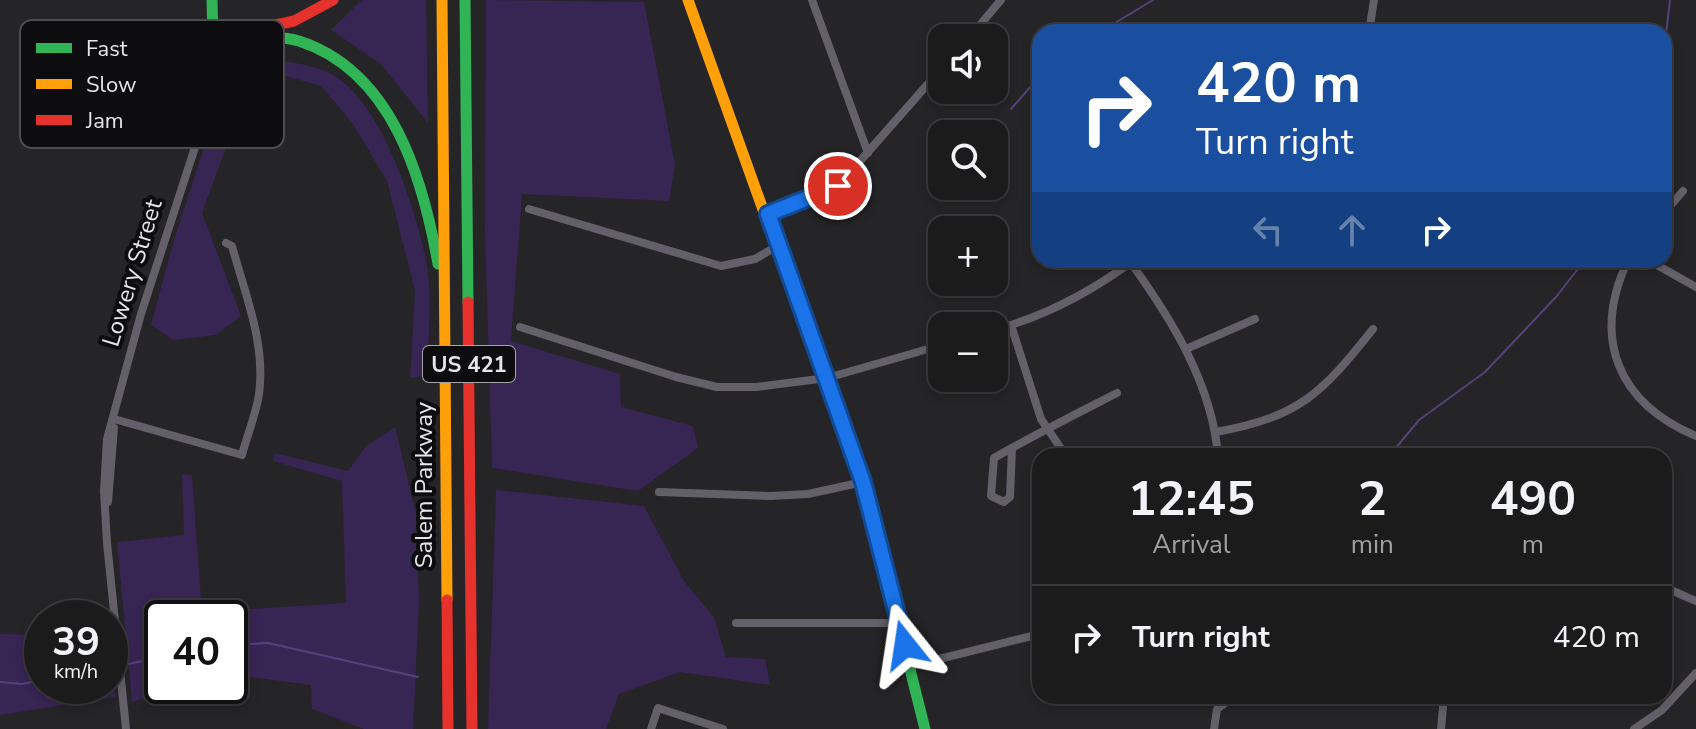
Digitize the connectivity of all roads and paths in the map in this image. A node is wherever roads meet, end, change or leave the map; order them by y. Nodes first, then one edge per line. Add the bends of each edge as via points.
1 (212, 0) edge
2 (333, 0) edge
3 (442, 0) edge
4 (465, 0) edge
5 (688, 0) edge
6 (812, 0) edge
7 (1001, 0) edge
8 (1374, 0) edge
9 (213, 20) edge
10 (284, 23) edge
11 (981, 24) edge
12 (1370, 24) edge
13 (284, 39) edge
14 (928, 84) edge
15 (193, 148) edge
16 (868, 153) junction
17 (1683, 191) dead end
18 (1672, 204) edge
19 (529, 209) dead end
20 (768, 214) junction
21 (226, 243) dead end
22 (779, 245) junction
23 (1123, 268) edge
24 (1138, 268) edge
25 (1625, 268) edge
26 (1662, 268) edge
27 (1696, 287) edge
28 (444, 308) junction
29 (1255, 319) dead end
30 (1011, 325) junction
31 (1008, 326) edge
32 (520, 327) dead end
33 (1373, 329) dead end
34 (928, 349) edge
35 (1186, 349) junction
36 (827, 378) junction
37 (1117, 393) dead end
38 (114, 419) junction
39 (1046, 428) junction
40 (1216, 432) junction
41 (1696, 436) edge
42 (1012, 448) junction
43 (1060, 448) edge
44 (1217, 448) edge
45 (863, 482) junction
46 (659, 492) dead end
47 (1672, 590) edge
48 (1696, 601) edge
49 (736, 623) dead end
50 (899, 623) junction
51 (1032, 636) edge
52 (911, 666) junction
53 (1696, 673) edge
54 (1672, 699) edge
55 (1224, 704) edge
56 (1444, 704) edge
57 (1668, 704) edge
58 (126, 729) edge
59 (448, 729) edge
60 (472, 729) edge
61 (651, 729) edge
62 (723, 729) edge
63 (925, 729) edge
64 (1214, 729) edge
65 (1443, 729) edge
66 (1634, 729) edge

1 - 9 main road, Lowery Street
2 - 10 main road
3 - 28 main road, Salem Parkway / US 421
4 - 60 main road, Salem Parkway / US 421
5 - 20 main road
6 - 16 street
7 - 11 street
8 - 12 street
13 - 28 main road via 307,43 338,59 368,87 400,139 421,190
14 - 16 street
15 - 38 street, Lowery Street
16 - 20 street via 830,191
17 - 18 street
19 - 22 street via 721,266 755,259
20 - 22 main road
21 - 38 street via 232,246 261,368 259,398 242,455
22 - 36 main road
23 - 30 street via 1094,289
24 - 35 street
25 - 41 street via 1612,321 1622,370 1648,409
26 - 27 street
28 - 59 main road, Salem Parkway / US 421
29 - 35 street
30 - 31 street
30 - 39 street
32 - 36 street via 717,387
33 - 40 street via 1329,384 1306,403 1276,417
34 - 36 street
35 - 40 street
36 - 45 main road
37 - 39 street
38 - 58 street, Lowery Street via 106,512
39 - 42 street
39 - 43 street
40 - 44 street
42 - 42 street via 1010,497 996,501 991,496 991,465
45 - 46 street via 795,495
45 - 50 main road
47 - 48 street
49 - 50 street
50 - 52 main road
51 - 52 street
52 - 63 main road
53 - 54 street
55 - 64 street via 1217,709
56 - 65 street
57 - 66 street
61 - 62 street via 658,708

